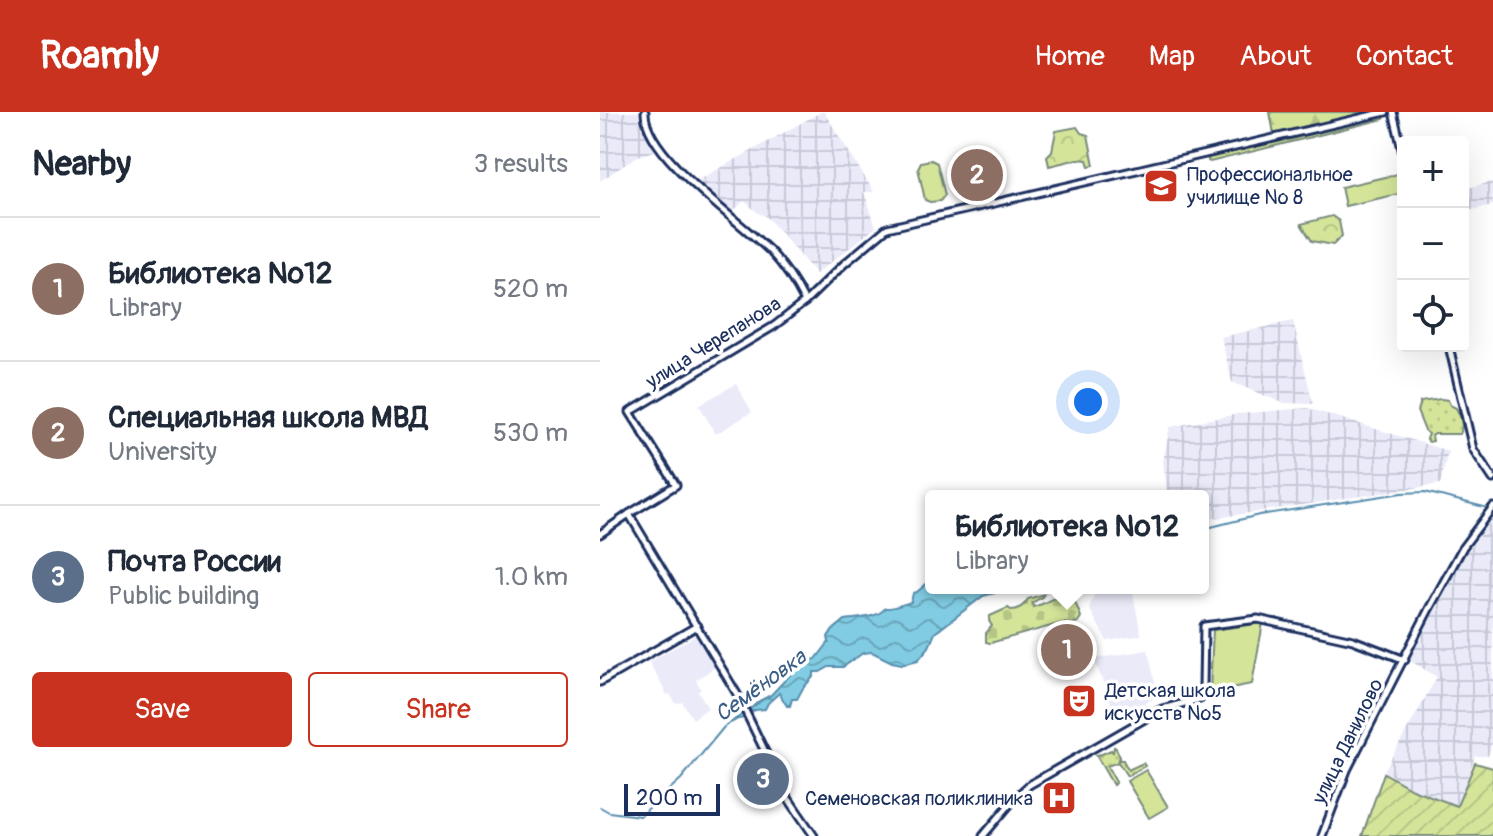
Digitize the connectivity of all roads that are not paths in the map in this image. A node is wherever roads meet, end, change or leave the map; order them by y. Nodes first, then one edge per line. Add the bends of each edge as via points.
1 (645, 112) edge
2 (1386, 112) edge
3 (1393, 112) edge
4 (1399, 136) edge
5 (805, 302) junction
6 (1450, 352) edge
7 (1493, 479) edge
8 (1491, 509) edge
9 (629, 514) junction
10 (600, 534) edge
11 (697, 626) junction
12 (1405, 660) junction
13 (600, 682) edge
14 (814, 836) edge
15 (983, 836) edge
16 (1322, 836) edge

1 - 5 main road via 649,130 670,159 772,254
2 - 5 main road, улица Черепанова via 894,225
3 - 4 main road
5 - 9 main road, улица Черепанова via 630,412 676,485
6 - 7 main road via 1473,449
8 - 12 main road, улица Данилово via 1456,559
9 - 10 main road
9 - 11 main road
11 - 13 main road
11 - 14 main road via 786,795
12 - 15 main road via 1353,640 1258,619 1204,626 1200,699 1162,709 1029,785
12 - 16 main road, улица Данилово via 1347,770

